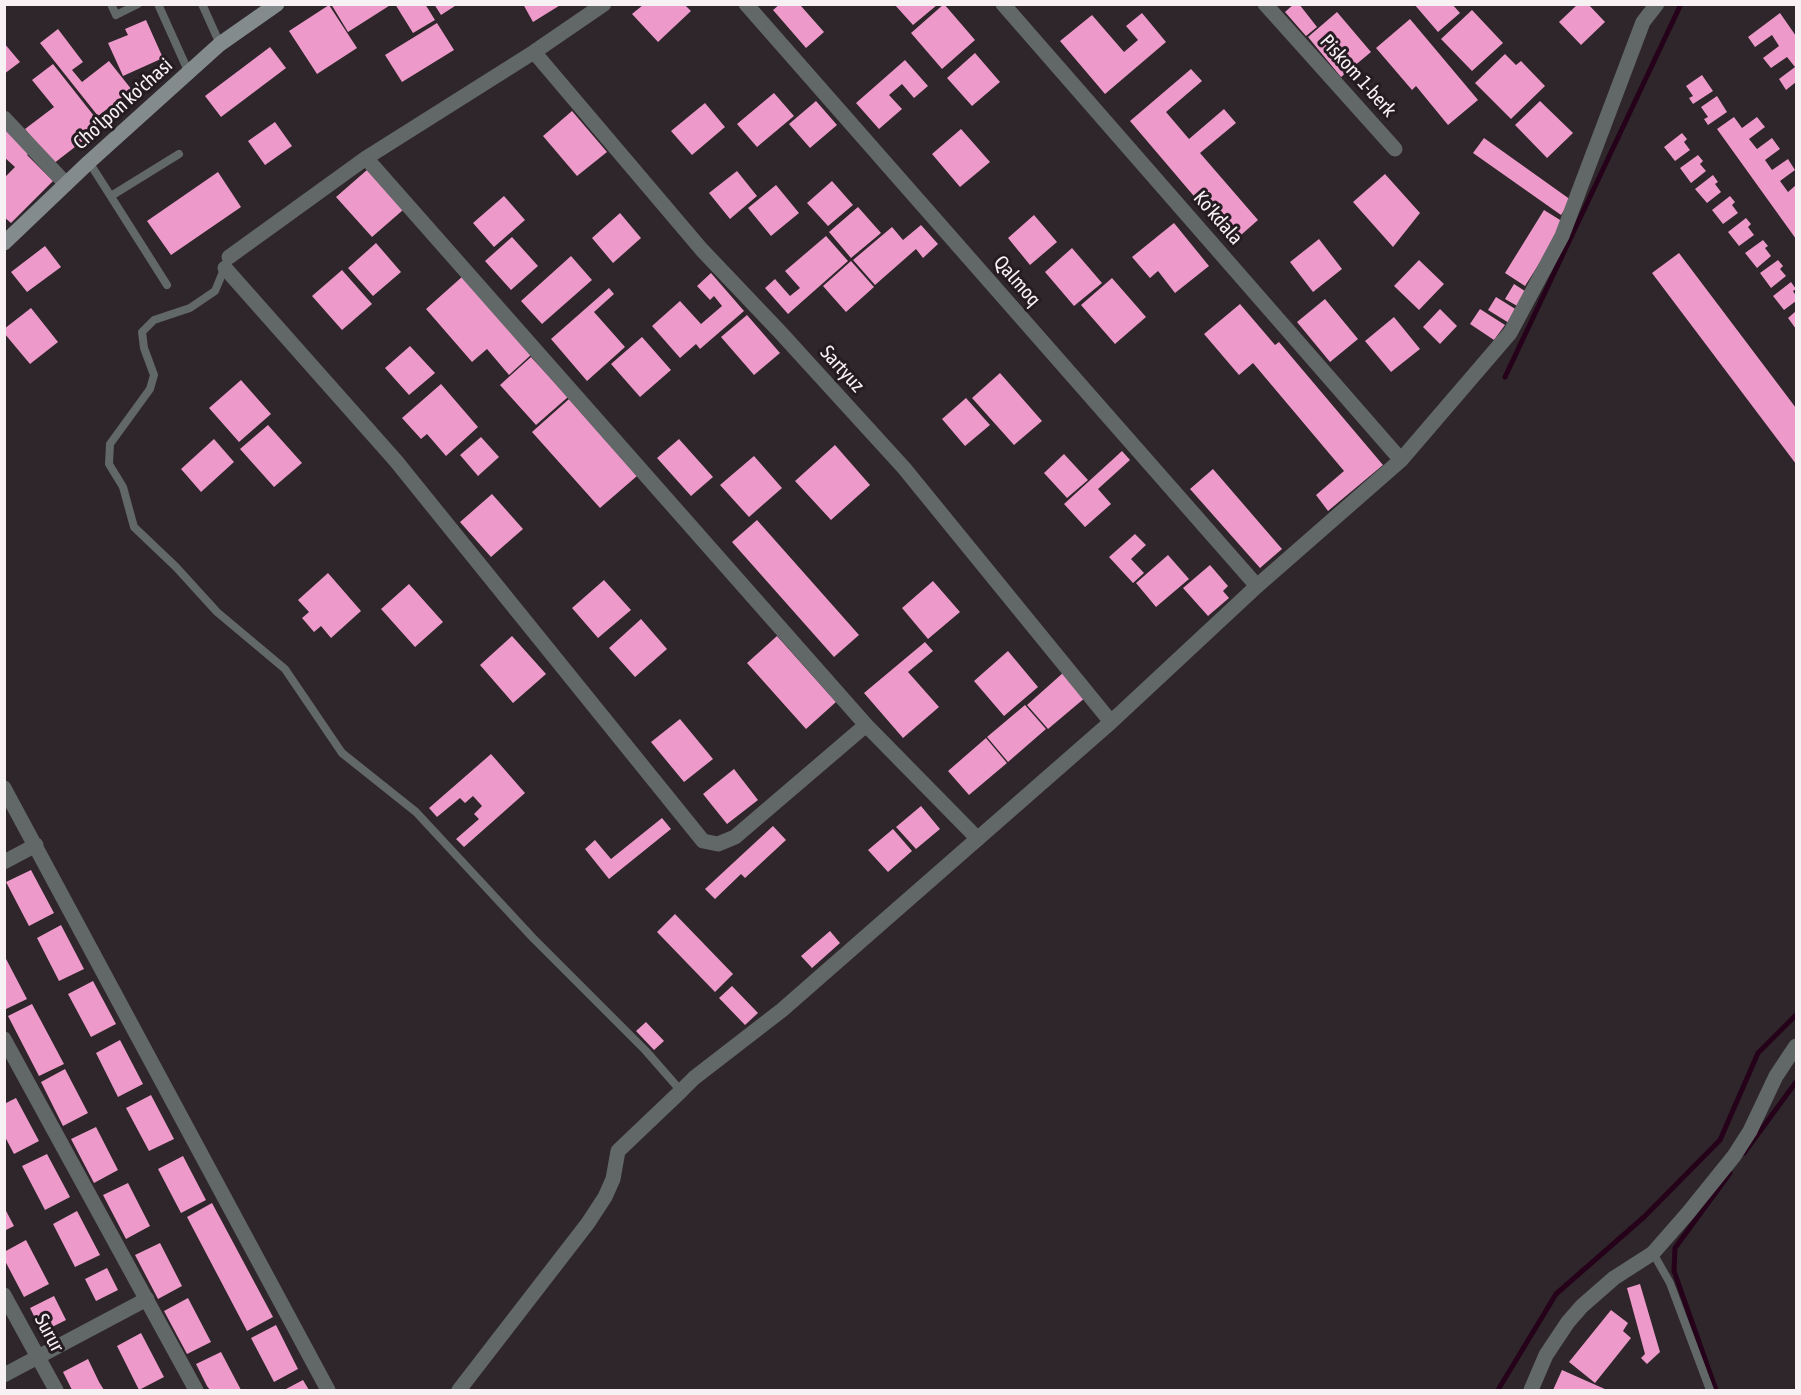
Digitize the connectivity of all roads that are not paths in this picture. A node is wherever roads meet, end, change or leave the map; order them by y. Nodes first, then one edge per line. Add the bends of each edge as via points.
1 (111, 4) edge
2 (138, 4) edge
3 (158, 4) edge
4 (202, 4) edge
5 (277, 4) edge
6 (604, 4) edge
7 (746, 4) edge
8 (1003, 4) edge
9 (1265, 4) edge
10 (1657, 4) edge
11 (220, 44) junction
12 (534, 52) junction
13 (189, 73) junction
14 (4, 118) edge
15 (1395, 149) dead end
16 (179, 154) dead end
17 (366, 158) junction
18 (89, 162) junction
19 (66, 184) junction
20 (111, 196) junction
21 (4, 243) edge
22 (227, 262) junction
23 (167, 285) dead end
24 (1401, 460) junction
25 (1257, 585) junction
26 (1111, 723) junction
27 (866, 725) junction
28 (4, 788) edge
29 (978, 839) junction
30 (36, 845) junction
31 (4, 862) edge
32 (4, 1039) edge
33 (1797, 1046) edge
34 (681, 1091) junction
35 (1653, 1252) junction
36 (4, 1295) edge
37 (147, 1299) junction
38 (38, 1357) junction
39 (4, 1375) edge
40 (56, 1390) edge
41 (196, 1390) edge
42 (328, 1390) edge
43 (459, 1390) edge
44 (1531, 1390) edge
45 (1710, 1390) edge

1 - 2 lane via 116,15
3 - 13 lane
4 - 11 lane
5 - 11 main road, Cho'lpon ko'chasi
6 - 12 street
7 - 25 street, Qalmoq
8 - 24 street, Ko'kdala
9 - 15 street, Piskom 1-berk
10 - 24 street via 1643,22 1562,236 1510,333
11 - 13 main road, Cho'lpon ko'chasi
12 - 17 street
12 - 26 street, Sartyuz via 702,250 904,468
13 - 18 main road, Cho'lpon ko'chasi
14 - 19 street
16 - 20 lane
17 - 22 street
17 - 27 street
18 - 19 main road, Cho'lpon ko'chasi
18 - 20 lane
19 - 21 main road, Cho'lpon ko'chasi
20 - 23 lane
22 - 27 street via 396,461 703,841 718,844 735,837
22 - 34 lane via 215,291 190,308 154,320 142,332 154,375 150,389 110,444 109,464 123,486 134,527 217,612 285,669 342,753 416,812
24 - 25 street
25 - 26 street
26 - 29 street
27 - 29 street
28 - 30 street
29 - 34 street via 782,1010
30 - 31 street
30 - 42 street
32 - 37 street
33 - 35 street via 1776,1076 1734,1156
34 - 43 street via 618,1151 614,1179 588,1223
35 - 44 street via 1614,1278 1568,1322 1546,1355
35 - 45 lane via 1670,1283
36 - 38 street, Surur
37 - 38 street
37 - 41 street
38 - 39 street
38 - 40 street, Surur

